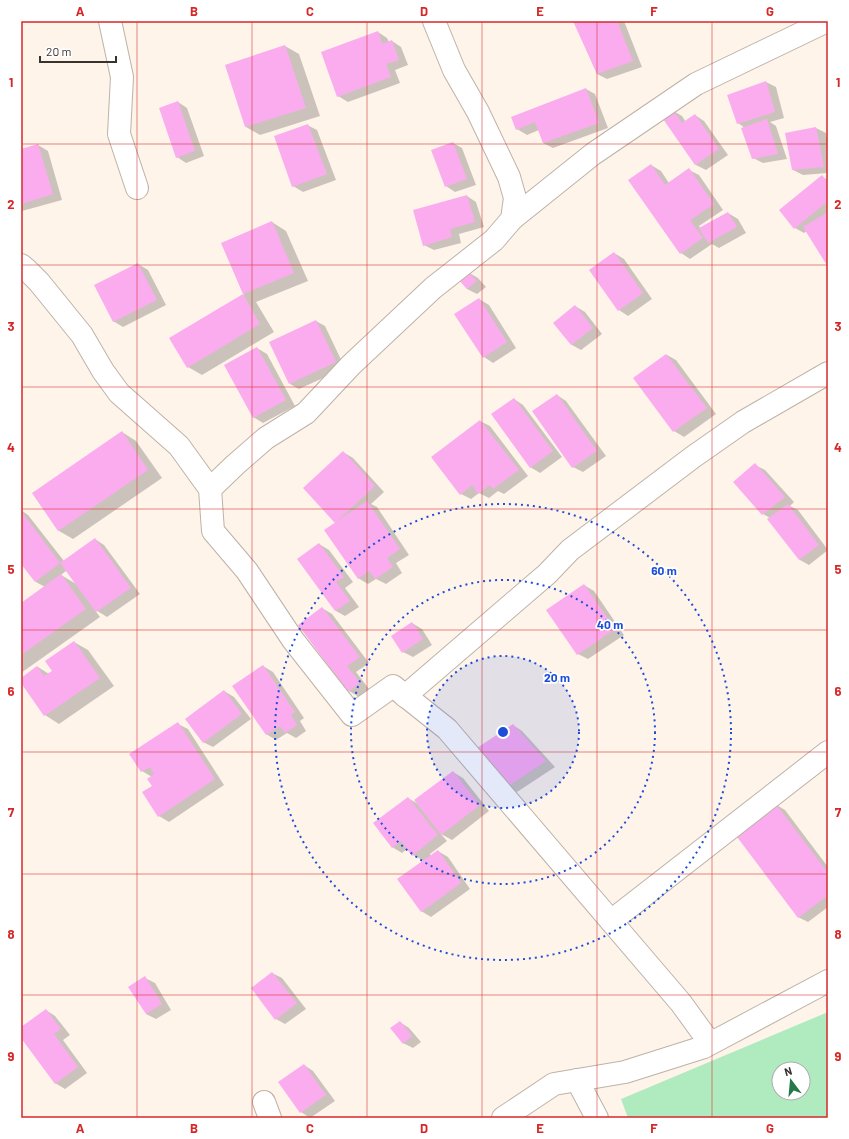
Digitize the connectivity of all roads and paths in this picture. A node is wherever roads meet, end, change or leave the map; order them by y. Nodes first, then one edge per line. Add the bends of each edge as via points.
1 (110, 21) edge
2 (434, 21) edge
3 (827, 21) edge
4 (137, 188) dead end
5 (512, 219) junction
6 (21, 265) edge
7 (828, 373) edge
8 (210, 489) junction
9 (405, 696) junction
10 (828, 752) edge
11 (611, 921) junction
12 (828, 981) edge
13 (710, 1043) junction
14 (577, 1080) junction
15 (503, 1118) edge
16 (597, 1118) edge

1 - 4 street via 122,77 119,134
2 - 5 street via 454,70 478,112 509,177 515,198
3 - 5 street via 696,84 593,154
5 - 8 street via 494,240 433,288 363,354 306,413 266,438
6 - 8 street via 82,335 119,393 179,446
7 - 9 street via 743,422 570,550 547,574
8 - 9 street via 213,531 247,572 294,640 352,715 393,686
9 - 11 street via 447,729
10 - 11 street
11 - 13 street via 681,1003
12 - 13 street
13 - 14 street via 625,1072
14 - 15 street via 554,1084
14 - 16 street

